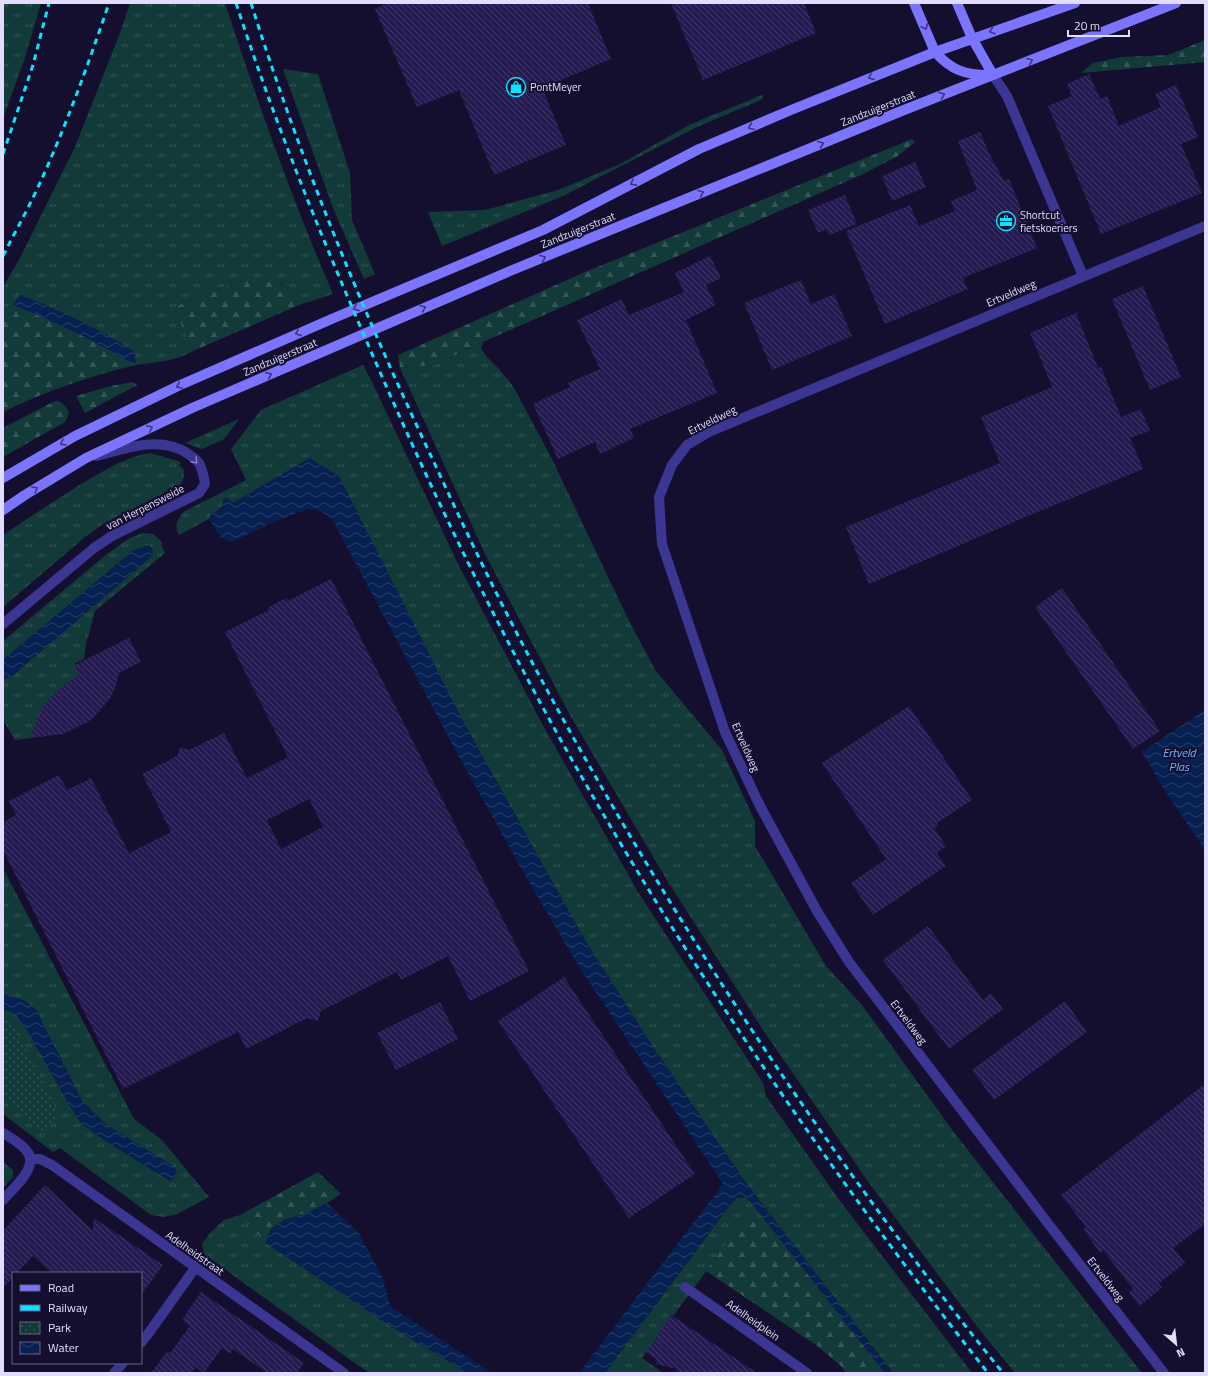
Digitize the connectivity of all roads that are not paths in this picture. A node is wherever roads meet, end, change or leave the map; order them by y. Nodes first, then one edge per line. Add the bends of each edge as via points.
1 (914, 3) edge
2 (957, 3) edge
3 (1075, 3) edge
4 (1176, 3) edge
5 (972, 38) junction
6 (935, 52) junction
7 (993, 75) junction
8 (1205, 226) edge
9 (1083, 276) junction
10 (86, 458) junction
11 (3, 478) edge
12 (3, 510) edge
13 (3, 624) edge
14 (3, 1133) edge
15 (30, 1159) junction
16 (3, 1200) edge
17 (195, 1268) junction
18 (685, 1287) dead end
19 (142, 1342) edge
20 (122, 1364) edge
21 (114, 1373) edge
22 (344, 1373) edge
23 (807, 1373) edge
24 (1164, 1373) edge

1 -> 6 main road
2 - 5 main road
3 -> 5 main road, Zandzuigerstraat
7 -> 4 main road, Zandzuigerstraat
5 - 6 main road, Zandzuigerstraat
5 - 7 main road
6 - 7 main road via 955,69 965,73
6 -> 11 main road, Zandzuigerstraat via 699,149 543,230 178,386 75,436
7 - 9 street via 1007,96
10 -> 7 main road, Zandzuigerstraat via 192,408 510,271
8 - 9 street, Ertveldweg
9 - 24 street, Ertveldweg via 709,432 687,446 672,465 659,497 662,544 725,732 763,812 817,911 849,962
12 -> 10 main road, Zandzuigerstraat
10 -> 13 street, van Herpensweide via 147,444 162,444 193,457 199,463 205,484 199,493 129,527 94,548
14 - 15 street via 28,1151
15 - 16 street via 25,1175
15 - 17 street, Adelheidstraat via 40,1159 52,1165
17 - 19 street
17 - 22 street, Adelheidstraat
18 - 23 street, Adelheidplein
20 - 21 street

